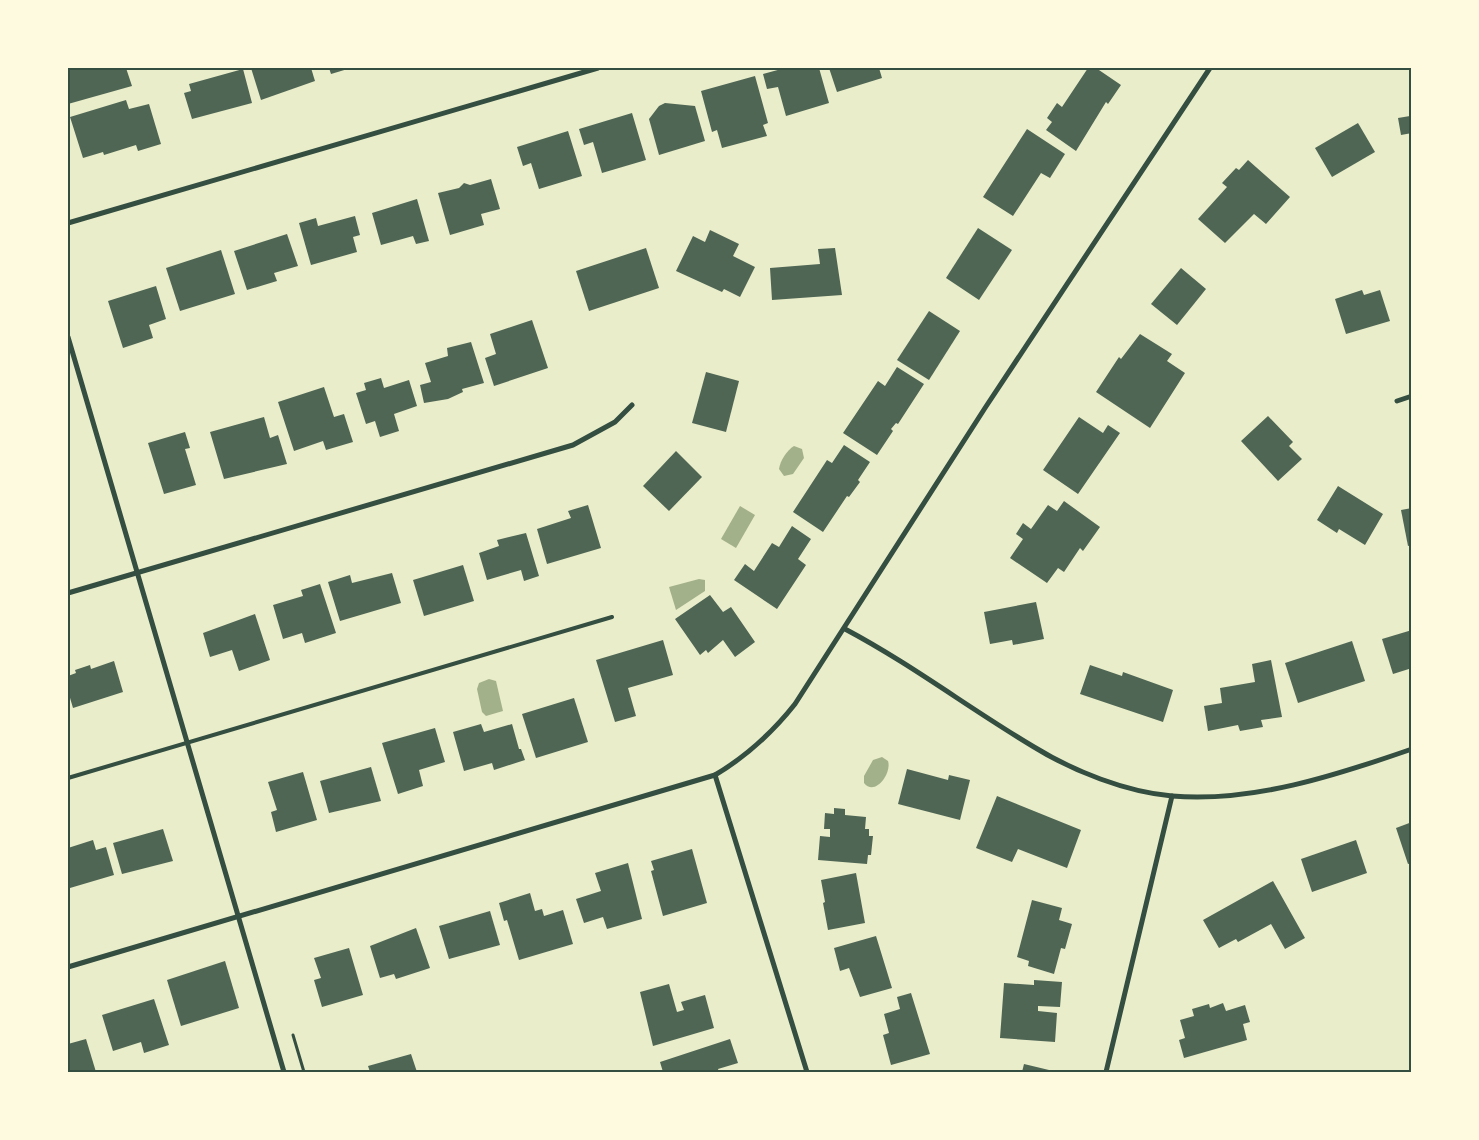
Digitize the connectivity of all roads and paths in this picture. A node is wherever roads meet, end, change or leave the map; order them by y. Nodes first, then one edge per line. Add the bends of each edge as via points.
1 (598, 68) edge
2 (1210, 68) edge
3 (68, 223) edge
4 (68, 337) edge
5 (1412, 396) edge
6 (1396, 401) dead end
7 (632, 405) dead end
8 (138, 572) junction
9 (68, 592) edge
10 (612, 617) dead end
11 (845, 629) junction
12 (189, 743) junction
13 (1412, 749) edge
14 (715, 775) junction
15 (68, 778) edge
16 (1172, 796) junction
17 (238, 918) junction
18 (68, 967) edge
19 (293, 1035) dead end
20 (284, 1072) edge
21 (304, 1072) edge
22 (807, 1072) edge
23 (1106, 1072) edge

1 - 3 street
2 - 11 street via 985,408
4 - 8 street
5 - 6 street
7 - 8 street via 615,422 573,445
8 - 9 street
8 - 12 street
10 - 12 lane
11 - 14 street via 779,724 738,761
11 - 16 street via 879,647 1035,748 1100,778
12 - 15 lane
12 - 17 street
13 - 16 street via 1294,785 1225,794
14 - 17 street
14 - 22 street
16 - 23 street
17 - 18 street
17 - 20 street
19 - 21 path

